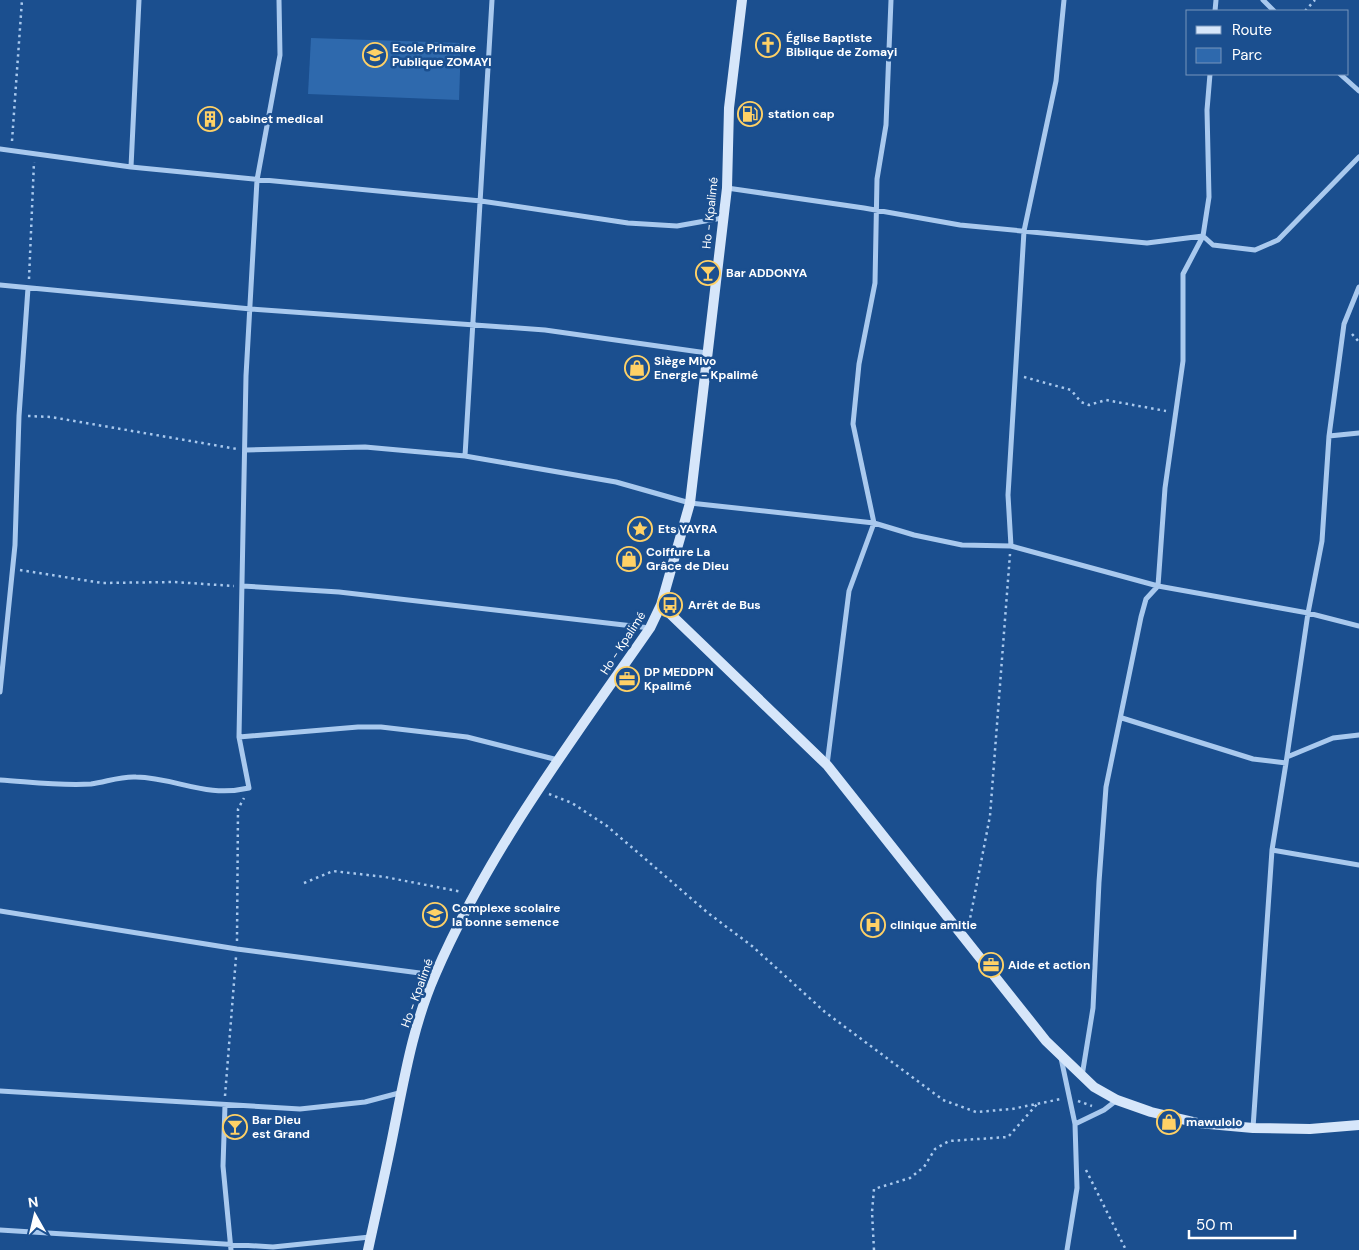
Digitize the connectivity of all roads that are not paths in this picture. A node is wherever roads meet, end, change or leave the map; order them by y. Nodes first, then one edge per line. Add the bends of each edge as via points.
1 (138, 0) edge
2 (279, 0) edge
3 (492, 0) edge
4 (742, 0) edge
5 (891, 0) edge
6 (1064, 0) edge
7 (1263, 0) edge
8 (1273, 10) edge
9 (1210, 75) edge
10 (1341, 75) edge
11 (1359, 92) edge
12 (0, 149) edge
13 (1359, 157) edge
14 (131, 167) junction
15 (257, 180) junction
16 (726, 188) junction
17 (481, 201) junction
18 (876, 211) junction
19 (722, 218) junction
20 (1024, 231) junction
21 (1203, 236) junction
22 (0, 285) edge
23 (1359, 287) edge
24 (28, 288) junction
25 (251, 309) junction
26 (473, 326) junction
27 (707, 353) junction
28 (1359, 433) edge
29 (1329, 436) junction
30 (246, 450) junction
31 (464, 456) junction
32 (690, 503) junction
33 (874, 523) junction
34 (1011, 546) junction
35 (242, 586) junction
36 (1158, 586) junction
37 (661, 604) junction
38 (1308, 613) junction
39 (1359, 626) edge
40 (650, 628) junction
41 (0, 692) edge
42 (1122, 718) junction
43 (1359, 735) edge
44 (239, 737) junction
45 (1287, 756) junction
46 (558, 760) junction
47 (1286, 763) junction
48 (827, 765) junction
49 (0, 780) edge
50 (1272, 850) junction
51 (1359, 865) edge
52 (0, 911) edge
53 (435, 975) junction
54 (1061, 1056) junction
55 (1082, 1076) junction
56 (0, 1091) edge
57 (399, 1093) junction
58 (1116, 1100) junction
59 (225, 1105) junction
60 (1075, 1124) junction
61 (1359, 1125) edge
62 (1253, 1128) junction
63 (0, 1230) edge
64 (371, 1237) junction
65 (231, 1248) edge
66 (368, 1250) edge
67 (1067, 1250) edge

1 - 14 street
2 - 15 street via 280,55
3 - 17 street
4 - 16 main road, Ho - Kpalimé via 729,108
5 - 18 street via 886,125 877,179
6 - 20 street via 1056,81
7 - 8 street
9 - 21 street via 1209,197
10 - 11 street
12 - 14 street
13 - 21 street via 1278,240 1255,250 1213,245
14 - 15 street
15 - 17 street
15 - 25 street
16 - 18 street
16 - 19 main road, Ho - Kpalimé
17 - 19 street via 628,223 677,226
17 - 26 street
18 - 20 street via 960,225
18 - 33 street via 876,283 859,364 853,424
19 - 27 main road, Ho - Kpalimé
20 - 21 street via 1148,243
20 - 34 street via 1008,495
21 - 36 street via 1183,274 1183,361 1165,488
22 - 24 street
23 - 29 street via 1344,324
24 - 25 street
24 - 41 street via 19,416 15,546
25 - 26 street
25 - 30 street via 246,376
26 - 27 street via 545,330
26 - 31 street
27 - 32 main road, Ho - Kpalimé
28 - 29 street
29 - 38 street via 1322,541
30 - 31 street via 365,447
30 - 35 street
31 - 32 street via 616,482
32 - 33 street
32 - 37 main road, Ho - Kpalimé
33 - 34 street via 962,545
33 - 48 street via 849,591
34 - 36 street
35 - 40 street via 339,592
35 - 44 street
36 - 38 street
36 - 42 street via 1146,600 1141,617
37 - 40 main road, Ho - Kpalimé
37 - 48 main road
38 - 39 street
38 - 45 street
40 - 46 main road, Ho - Kpalimé
42 - 47 street via 1253,759
42 - 55 street via 1106,787 1093,1008
43 - 45 street via 1333,738
44 - 46 street via 381,727 467,737
44 - 49 street via 249,788 233,792 138,777 92,784 43,785
45 - 47 street
46 - 53 main road, Ho - Kpalimé via 507,838
47 - 50 street
48 - 54 main road
50 - 51 street
50 - 62 street
52 - 53 street via 237,949
53 - 57 main road, Ho - Kpalimé
54 - 55 main road
54 - 60 street
55 - 58 main road
56 - 59 street
57 - 59 street via 365,1102 300,1109
57 - 64 main road, Ho - Kpalimé via 396,1123
58 - 60 street via 1104,1110
58 - 62 main road via 1198,1123
59 - 65 street via 223,1166
60 - 67 street via 1077,1188
61 - 62 main road via 1310,1129
63 - 65 street
64 - 65 street
64 - 66 main road, Ho - Kpalimé

